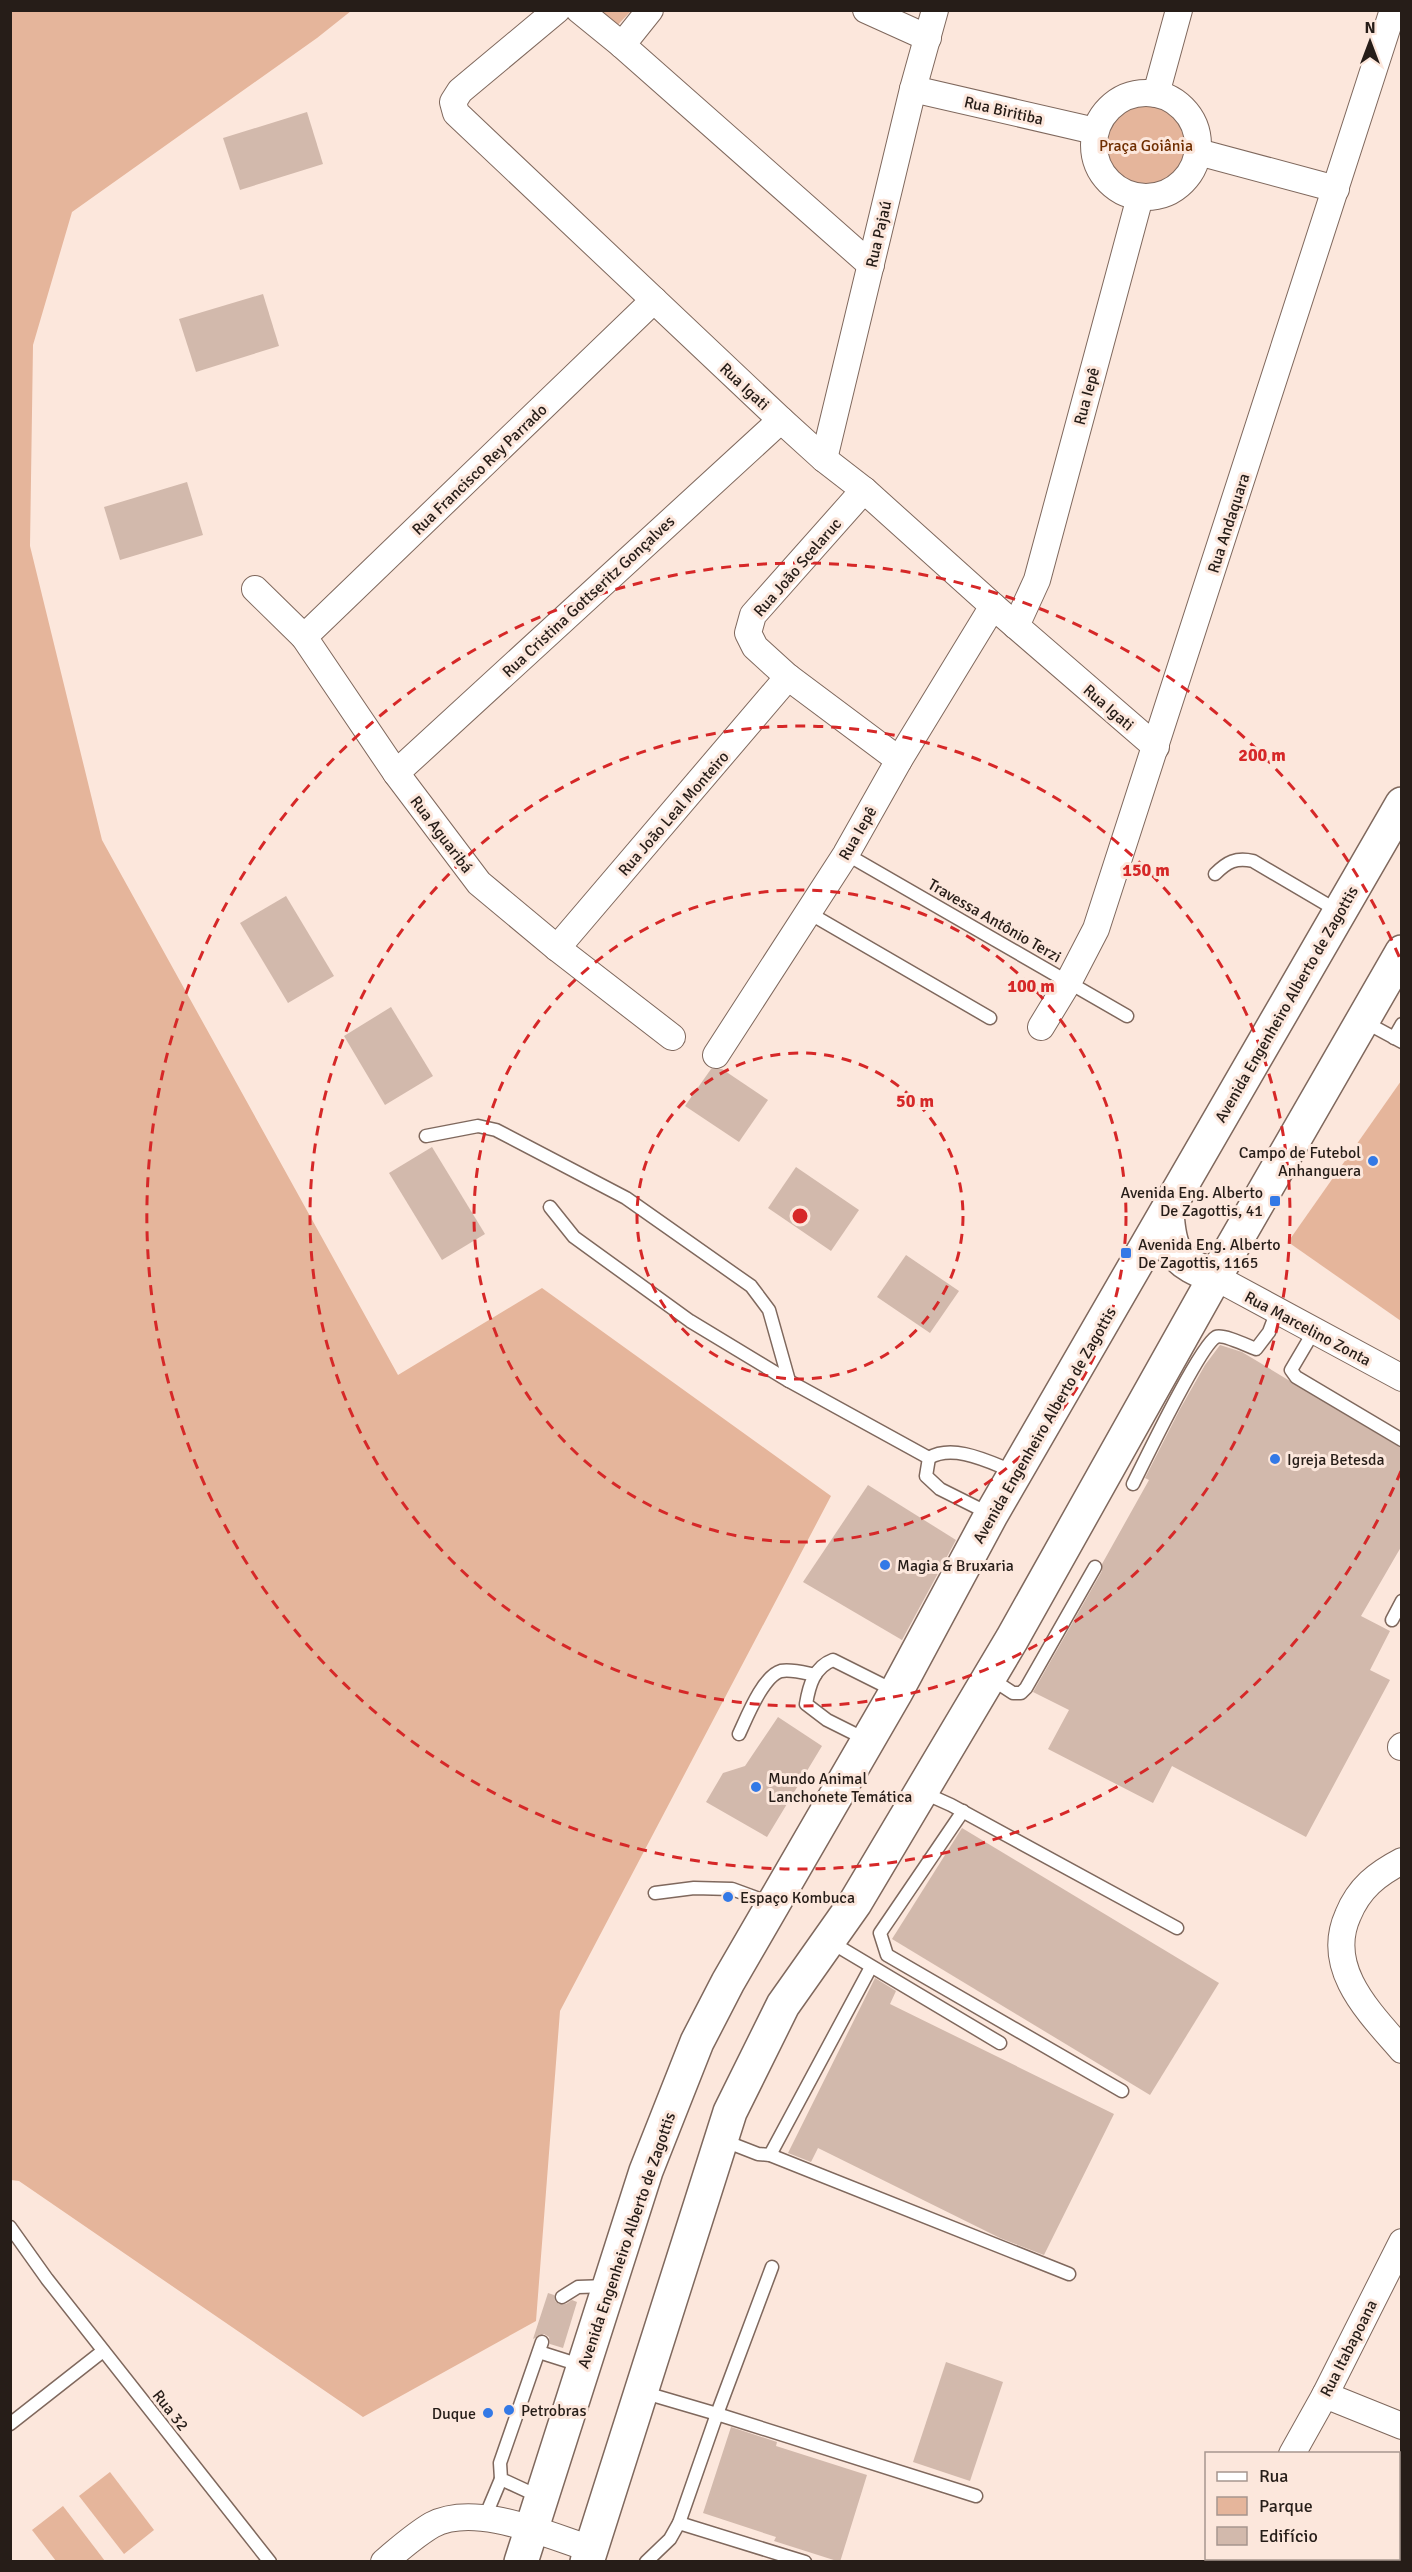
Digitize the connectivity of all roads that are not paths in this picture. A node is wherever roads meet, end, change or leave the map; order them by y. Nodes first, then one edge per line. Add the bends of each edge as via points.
1 (557, 10) edge
2 (579, 10) edge
3 (650, 10) edge
4 (866, 10) edge
5 (935, 10) edge
6 (1179, 10) edge
7 (1393, 10) edge
8 (928, 38) junction
9 (622, 45) junction
10 (913, 89) junction
11 (1156, 94) junction
12 (1095, 131) junction
13 (1197, 152) junction
14 (1336, 189) junction
15 (1140, 197) junction
16 (871, 265) junction
17 (654, 300) junction
18 (781, 420) junction
19 (824, 459) junction
20 (864, 490) junction
21 (255, 590) dead end
22 (993, 606) junction
23 (1016, 626) junction
24 (304, 637) junction
25 (788, 677) junction
26 (1156, 747) junction
27 (899, 760) junction
28 (396, 773) junction
29 (1401, 804) edge
30 (846, 854) junction
31 (1215, 874) dead end
32 (1339, 912) junction
33 (809, 913) junction
34 (557, 948) junction
35 (1401, 952) edge
36 (1069, 981) junction
37 (1127, 1016) dead end
38 (990, 1018) dead end
39 (1362, 1020) junction
40 (1401, 1024) edge
41 (1041, 1027) dead end
42 (672, 1037) dead end
43 (1398, 1040) edge
44 (716, 1055) dead end
45 (426, 1136) dead end
46 (550, 1207) dead end
47 (1167, 1213) junction
48 (1215, 1278) junction
49 (1277, 1311) junction
50 (1314, 1331) junction
51 (1401, 1378) edge
52 (789, 1381) junction
53 (1401, 1440) edge
54 (929, 1458) junction
55 (1016, 1472) junction
56 (1133, 1484) dead end
57 (991, 1515) junction
58 (1095, 1568) dead end
59 (1401, 1601) edge
60 (1392, 1620) dead end
61 (815, 1675) junction
62 (989, 1678) junction
63 (896, 1692) junction
64 (739, 1734) dead end
65 (868, 1740) junction
66 (922, 1792) junction
67 (963, 1811) junction
68 (1401, 1861) edge
69 (655, 1893) dead end
70 (774, 1904) junction
71 (1177, 1928) dead end
72 (828, 1941) junction
73 (872, 1967) junction
74 (1000, 2043) dead end
75 (1401, 2050) edge
76 (1122, 2091) dead end
77 (721, 2140) junction
78 (770, 2155) junction
79 (10, 2227) edge
80 (1401, 2242) edge
81 (772, 2267) dead end
82 (1069, 2274) dead end
83 (609, 2286) junction
84 (562, 2297) dead end
85 (103, 2350) junction
86 (584, 2366) junction
87 (641, 2391) junction
88 (1325, 2395) junction
89 (717, 2414) junction
90 (10, 2424) edge
91 (1401, 2426) edge
92 (1293, 2452) edge
93 (501, 2479) junction
94 (976, 2496) dead end
95 (542, 2498) junction
96 (484, 2517) junction
97 (679, 2523) junction
98 (531, 2530) junction
99 (589, 2555) edge
100 (270, 2562) edge
101 (384, 2562) edge
102 (521, 2562) edge
103 (646, 2562) edge
104 (805, 2562) edge

1 - 17 street, Rua Igati via 460,91 453,102 456,113
2 - 9 street
3 - 9 street
4 - 8 street
5 - 8 street, Rua Pajaú
6 - 11 street
7 - 14 street, Rua Andaquara
8 - 10 street, Rua Pajaú
9 - 16 street
10 - 12 street, Rua Biritiba
10 - 16 street, Rua Pajaú
11 - 12 street via 1133,95 1112,105
11 - 13 street via 1180,106 1191,119
12 - 15 street via 1094,148 1102,173 1120,190
13 - 14 street
13 - 15 street via 1193,167 1174,189
14 - 26 street, Rua Andaquara
15 - 23 street, Rua Iepê via 1037,580
16 - 19 street, Rua Pajaú
17 - 18 street, Rua Igati
17 - 24 street, Rua Francisco Rey Parrado
18 - 19 street, Rua Igati
18 - 28 street, Rua Cristina Gottseritz Gonçalves
19 - 20 street, Rua Igati
20 - 22 street, Rua Igati
20 - 25 street, Rua João Scelaruc via 753,615 748,633 755,647
21 - 24 street, Rua Aguaribá
22 - 23 street, Rua Igati
22 - 27 street, Rua Iepê
23 - 26 street, Rua Igati
24 - 28 street, Rua Aguaribá
25 - 27 street, Rua João Scelaruc
25 - 34 street, Rua João Leal Monteiro
26 - 36 street, Rua Andaquara via 1096,929
27 - 30 street, Rua Iepê
28 - 34 street, Rua Aguaribá via 479,883
29 - 32 main road, Avenida Engenheiro Alberto de Zagottis
30 - 33 street, Rua Iepê
30 - 36 lane, Travessa Antônio Terzi
31 - 32 lane via 1227,862 1253,861
32 - 47 main road, Avenida Engenheiro Alberto de Zagottis
33 - 38 lane
33 - 44 street, Rua Iepê
34 - 42 street, Rua Aguaribá
35 - 39 main road
36 - 37 lane, Travessa Antônio Terzi
36 - 41 street, Rua Andaquara
39 - 43 lane
39 - 48 main road
40 - 43 lane
45 - 52 lane via 478,1126 496,1130 626,1198 751,1286 769,1310
46 - 52 lane via 574,1237 690,1321
47 - 48 main road via 1170,1246 1186,1263
47 - 55 main road, Avenida Engenheiro Alberto de Zagottis
48 - 49 street, Rua Marcelino Zonta
48 - 62 main road
49 - 50 street, Rua Marcelino Zonta
49 - 56 lane via 1269,1332 1256,1349 1224,1336 1215,1338 1198,1360
50 - 51 street, Rua Marcelino Zonta
50 - 53 lane via 1291,1370 1296,1377
52 - 54 lane
54 - 55 lane via 952,1452
54 - 57 lane via 926,1476 940,1489
55 - 57 main road, Avenida Engenheiro Alberto de Zagottis
57 - 63 main road, Avenida Engenheiro Alberto de Zagottis
58 - 62 lane via 1026,1688 1013,1693
59 - 60 lane
61 - 63 lane via 823,1664 833,1660
61 - 64 lane via 782,1671 772,1676
61 - 65 lane via 806,1704 827,1720
62 - 66 main road
63 - 65 main road, Avenida Engenheiro Alberto de Zagottis
65 - 70 main road, Avenida Engenheiro Alberto de Zagottis
66 - 67 lane
66 - 72 main road
67 - 71 lane
67 - 76 lane via 880,1933 887,1955
68 - 75 street via 1378,1874 1354,1901 1342,1928 1340,1948 1344,1971 1363,2004
69 - 70 lane via 732,1889
70 - 83 main road, Avenida Engenheiro Alberto de Zagottis via 697,2042 646,2170
72 - 73 lane
72 - 77 main road via 783,2005 747,2074
73 - 74 lane
73 - 78 lane
77 - 78 lane
77 - 87 main road
78 - 82 lane
79 - 85 lane, Rua 32
80 - 88 street, Rua Itabapoana
81 - 89 lane
83 - 84 lane via 578,2287
83 - 86 main road, Avenida Engenheiro Alberto de Zagottis
85 - 90 lane
85 - 100 lane, Rua 32
86 - 93 lane via 541,2347 500,2463
86 - 95 main road, Avenida Engenheiro Alberto de Zagottis
87 - 89 lane
87 - 99 main road
88 - 91 street
88 - 92 street, Rua Itabapoana
89 - 94 lane
89 - 97 lane
93 - 95 lane
93 - 96 lane
95 - 98 main road, Avenida Engenheiro Alberto de Zagottis
96 - 98 street
96 - 101 street via 459,2516 433,2525
97 - 103 lane via 670,2539
97 - 104 lane
98 - 99 street
98 - 102 main road, Avenida Engenheiro Alberto de Zagottis

